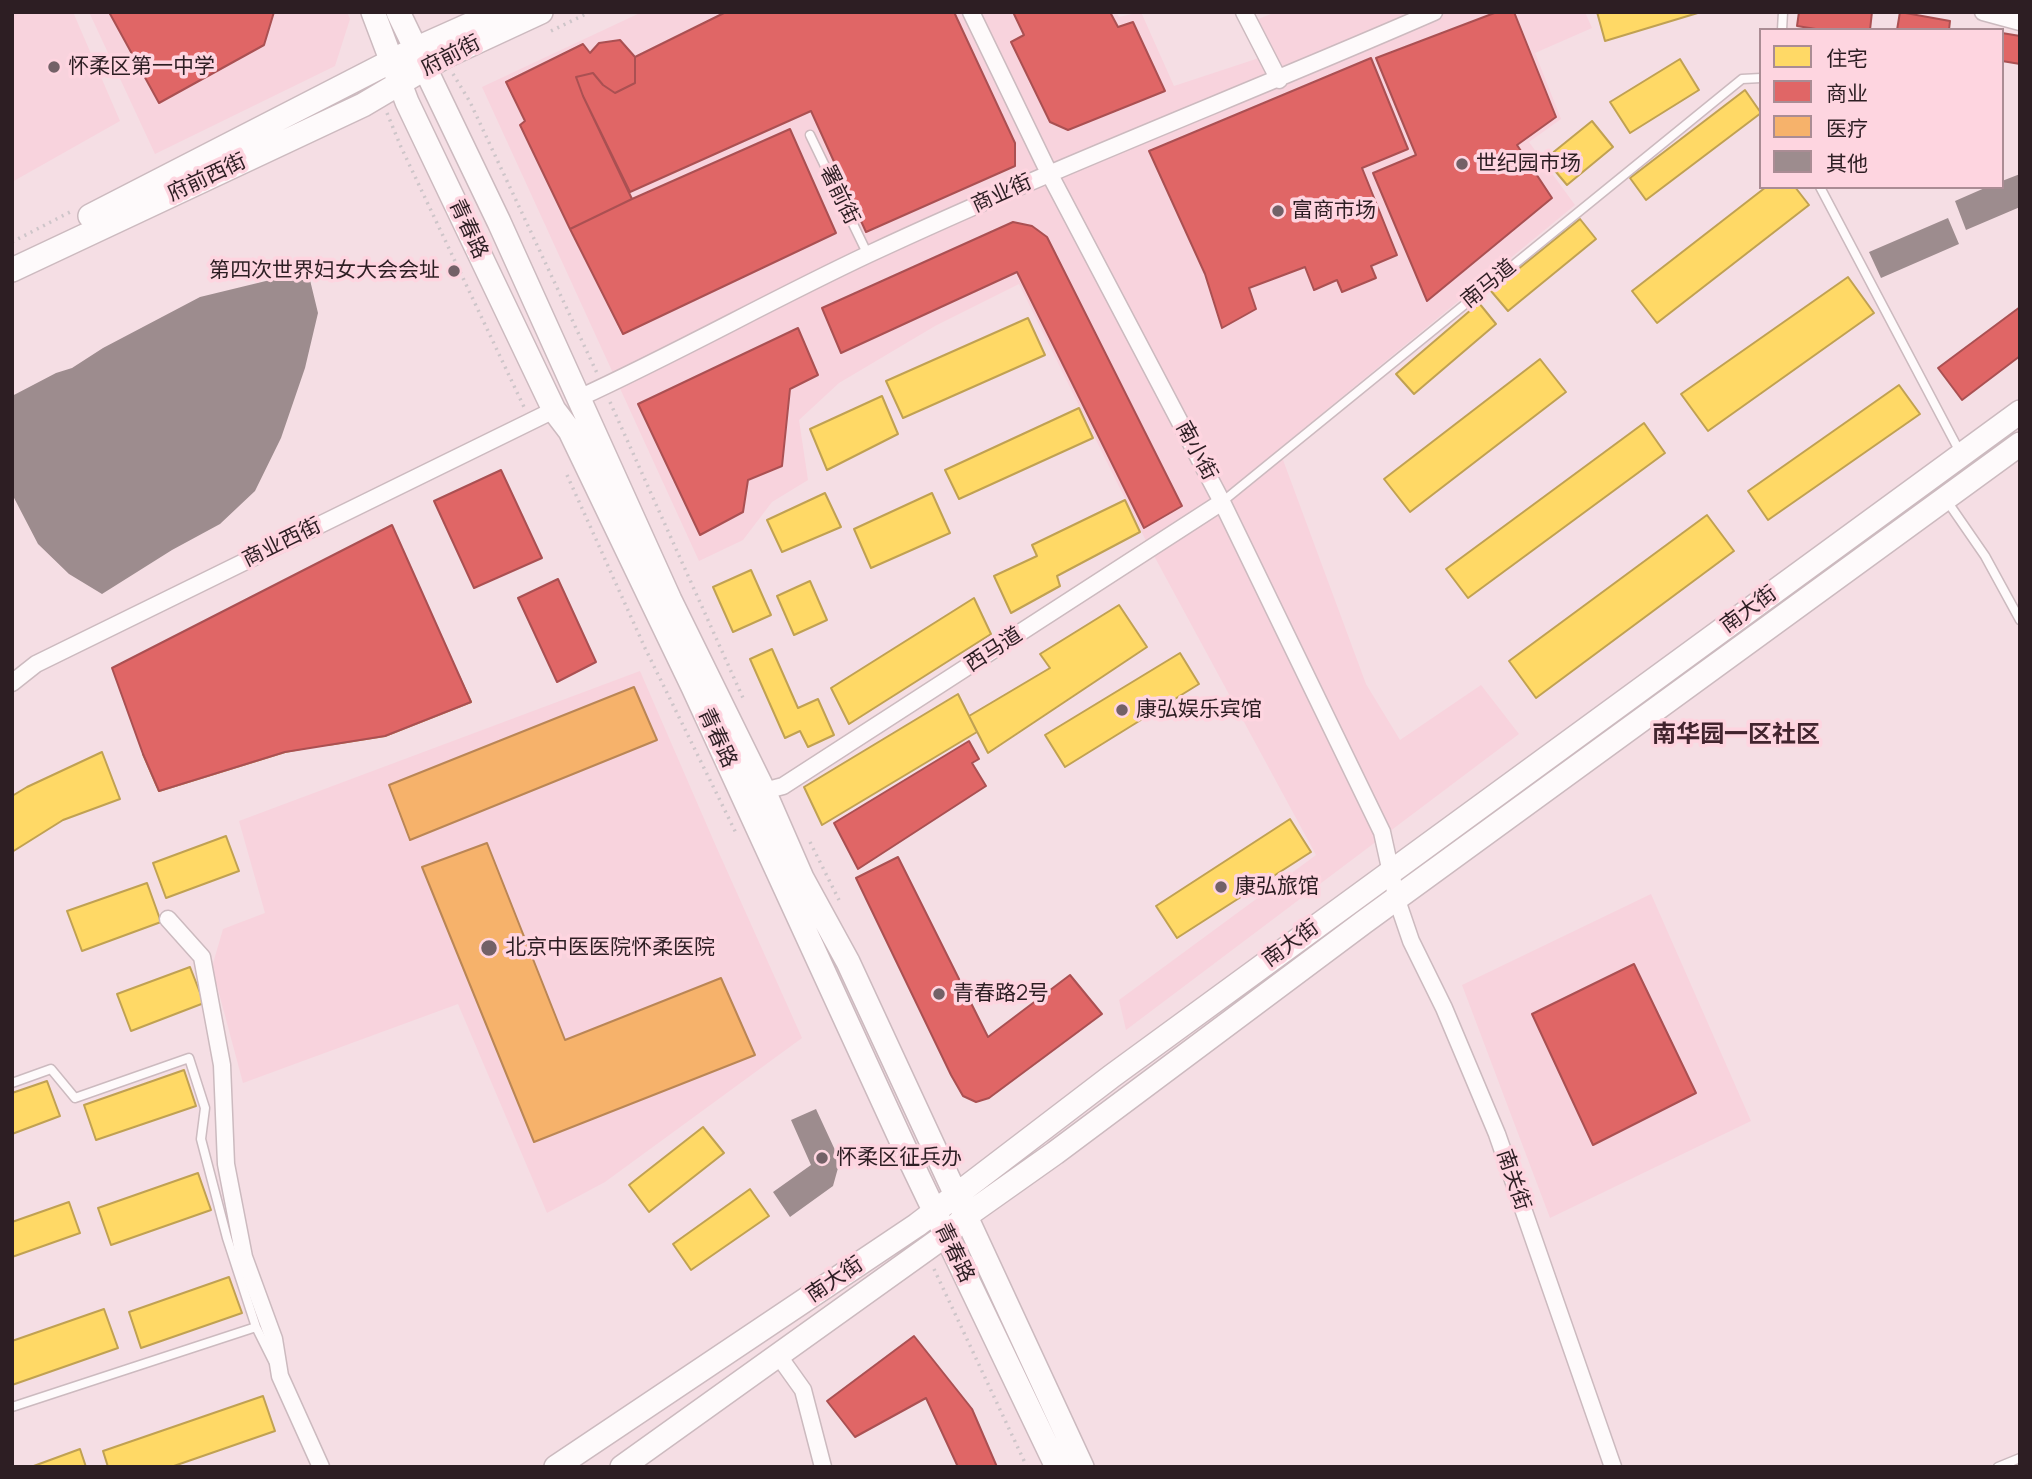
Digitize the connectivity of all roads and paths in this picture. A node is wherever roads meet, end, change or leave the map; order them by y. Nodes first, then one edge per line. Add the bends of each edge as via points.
1 (373, 12) edge
2 (398, 12) edge
3 (498, 12) edge
4 (541, 12) edge
5 (971, 12) edge
6 (1244, 12) edge
7 (1434, 12) edge
8 (1983, 12) edge
9 (2020, 22) edge
10 (428, 58) junction
11 (1759, 78) edge
12 (391, 80) junction
13 (1279, 80) junction
14 (810, 135) dead end
15 (1049, 173) junction
16 (1821, 189) edge
17 (867, 255) junction
18 (12, 256) edge
19 (12, 270) edge
20 (603, 387) junction
21 (579, 398) junction
22 (554, 410) junction
23 (2020, 412) edge
24 (531, 422) junction
25 (2020, 444) edge
26 (1961, 456) junction
27 (561, 463) dead end
28 (1945, 499) junction
29 (1222, 502) junction
30 (2020, 620) edge
31 (12, 683) edge
32 (743, 699) dead end
33 (764, 791) junction
34 (806, 834) dead end
35 (742, 845) dead end
36 (1392, 871) junction
37 (1397, 900) junction
38 (842, 906) dead end
39 (168, 919) dead end
40 (12, 1083) edge
41 (956, 1194) junction
42 (934, 1212) junction
43 (966, 1216) junction
44 (946, 1235) junction
45 (927, 1249) junction
46 (256, 1327) junction
47 (778, 1356) junction
48 (280, 1376) junction
49 (12, 1407) edge
50 (2020, 1458) edge
51 (321, 1467) edge
52 (556, 1467) edge
53 (622, 1467) edge
54 (823, 1467) edge
55 (1027, 1467) edge
56 (1057, 1467) edge
57 (1082, 1467) edge
58 (1613, 1467) edge
59 (1998, 1467) edge

1 - 12 main road, 青春路
2 - 10 main road, 青春路
3 - 10 main road, 府前街
4 - 10 main road, 府前街
5 - 15 street, 南小街
6 - 13 street
7 - 13 street, 商业街
8 - 9 street
10 - 12 main road, 府前街
10 - 20 path, 青春路 via 470,102
10 - 21 main road, 青春路
11 - 29 lane, 南马道 via 1742,79
12 - 18 main road, 府前西街
12 - 19 main road, 府前西街 via 363,105
12 - 22 main road, 青春路 via 425,140
12 - 24 path, 青春路 via 401,147
13 - 15 street, 商业街
14 - 17 lane, 署前街
15 - 17 street, 商业街
15 - 29 street, 南小街
16 - 26 lane
17 - 20 street, 商业街
20 - 21 street, 商业街
20 - 32 path, 青春路
21 - 33 main road, 青春路 via 670,600
22 - 24 street, 商业西街
22 - 42 main road, 青春路 via 569,430 705,712
23 - 26 main road, 南大街
24 - 31 street, 商业西街 via 36,664
25 - 28 main road, 南大街
26 - 36 main road, 南大街
27 - 35 path, 青春路
28 - 30 lane via 1985,556
28 - 37 main road, 南大街
29 - 33 street, 西马道 via 783,786
29 - 36 street, 南小街 via 1382,832
33 - 41 main road, 青春路
34 - 38 path
36 - 37 street, 南小街
36 - 41 main road, 南大街
37 - 43 main road, 南大街
37 - 58 street, 南关街 via 1497,1134
39 - 48 street via 202,957 222,1065 229,1177 244,1257 274,1339
40 - 46 lane via 51,1069 75,1098 189,1058 205,1108 201,1139
41 - 42 main road, 南大街
41 - 43 main road, 青春路
42 - 44 main road, 青春路
42 - 52 main road, 南大街
43 - 44 main road, 南大街
43 - 57 main road, 青春路
44 - 45 main road, 南大街
44 - 56 main road, 青春路
45 - 47 main road, 南大街
45 - 55 path, 青春路
46 - 48 lane
46 - 49 lane
47 - 53 main road, 南大街
47 - 54 street via 803,1390
48 - 51 street
50 - 59 lane

